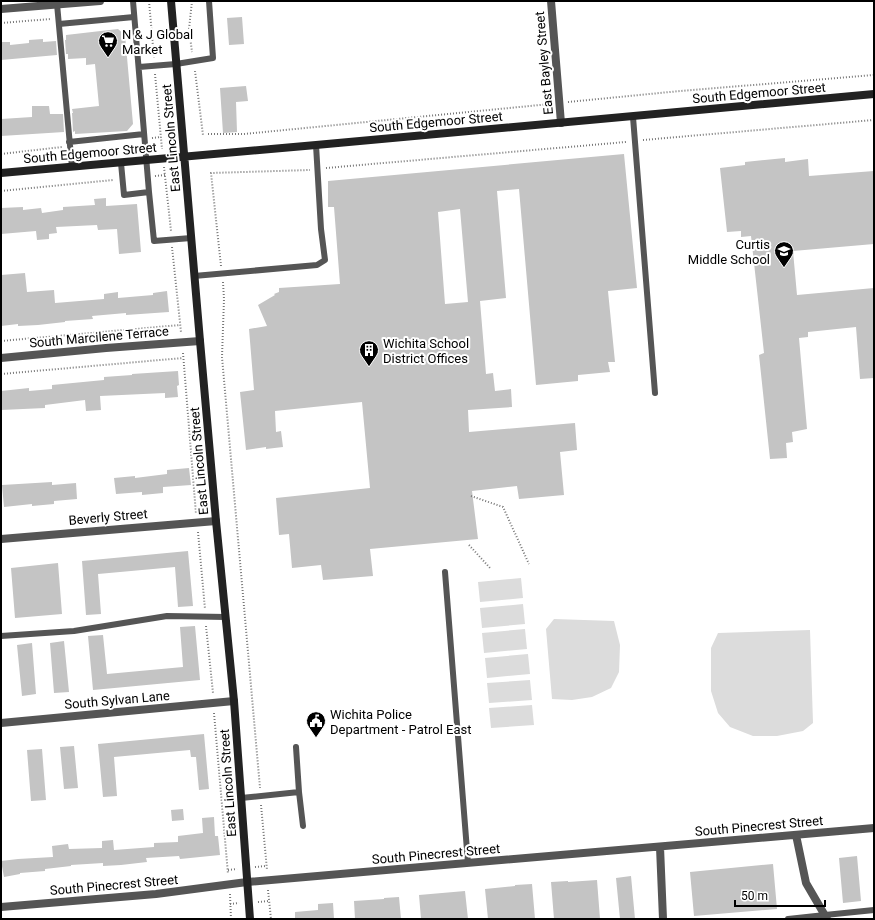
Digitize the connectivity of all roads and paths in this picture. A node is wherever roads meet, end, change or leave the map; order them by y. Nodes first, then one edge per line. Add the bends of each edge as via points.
1 (100, 1) edge
2 (133, 1) edge
3 (149, 1) edge
4 (171, 1) edge
5 (209, 1) edge
6 (551, 1) edge
7 (57, 4) junction
8 (1, 9) edge
9 (134, 17) junction
10 (58, 24) junction
11 (176, 64) junction
12 (154, 66) junction
13 (138, 67) junction
14 (874, 75) edge
15 (874, 94) edge
16 (559, 103) junction
17 (633, 116) junction
18 (874, 120) edge
19 (561, 123) junction
20 (144, 134) junction
21 (208, 134) dead end
22 (635, 141) junction
23 (69, 142) junction
24 (316, 145) junction
25 (184, 157) junction
26 (164, 159) junction
27 (146, 160) junction
28 (121, 163) junction
29 (72, 167) junction
30 (318, 169) junction
31 (1, 173) edge
32 (165, 175) junction
33 (148, 177) junction
34 (122, 179) junction
35 (1, 191) edge
36 (149, 192) junction
37 (191, 238) junction
38 (172, 240) junction
39 (222, 274) junction
40 (194, 276) junction
41 (180, 325) junction
42 (1, 341) edge
43 (200, 341) junction
44 (182, 342) junction
45 (1, 358) edge
46 (183, 358) junction
47 (1, 374) edge
48 (655, 393) dead end
49 (471, 496) dead end
50 (216, 520) junction
51 (197, 522) junction
52 (1, 539) edge
53 (468, 544) dead end
54 (529, 564) dead end
55 (490, 568) dead end
56 (445, 572) dead end
57 (206, 617) junction
58 (226, 617) junction
59 (1, 636) edge
60 (234, 701) junction
61 (214, 703) junction
62 (1, 723) edge
63 (296, 747) dead end
64 (299, 792) junction
65 (260, 796) junction
66 (241, 798) junction
67 (303, 826) dead end
68 (874, 828) edge
69 (796, 835) junction
70 (660, 847) junction
71 (468, 863) junction
72 (268, 881) junction
73 (247, 882) junction
74 (229, 885) junction
75 (1, 908) edge
76 (874, 910) edge
77 (826, 917) edge
78 (232, 919) edge
79 (250, 919) edge
80 (271, 919) edge
81 (663, 919) edge
82 (788, 919) edge

1 - 7 street
2 - 9 lane
3 - 12 path
4 - 11 street, East Lincoln Street
5 - 11 lane via 213,58
6 - 16 street, East Bayley Street
7 - 8 street
7 - 10 lane
9 - 10 lane
9 - 13 lane
10 - 23 lane
11 - 12 lane
11 - 25 street, East Lincoln Street
12 - 13 lane
12 - 26 path
13 - 20 lane
14 - 16 path
15 - 17 street, South Edgemoor Street
16 - 19 street, East Bayley Street
16 - 21 path via 244,134
17 - 19 street, South Edgemoor Street
17 - 22 lane
18 - 22 path
19 - 24 street, South Edgemoor Street
20 - 23 lane
20 - 27 lane
22 - 30 path
22 - 48 lane
23 - 29 lane
24 - 25 street, South Edgemoor Street
24 - 30 lane
25 - 26 street, South Edgemoor Street
25 - 37 street, East Lincoln Street
26 - 27 street, South Edgemoor Street
26 - 32 path
27 - 28 street, South Edgemoor Street
27 - 33 lane
28 - 29 street, South Edgemoor Street
28 - 34 lane
29 - 31 street, South Edgemoor Street
30 - 39 lane via 325,260 317,265
30 - 39 path via 211,173
32 - 33 path
32 - 38 path
33 - 36 lane
34 - 35 path
34 - 36 lane via 124,195
36 - 38 lane via 154,241
37 - 38 lane
37 - 40 street, East Lincoln Street
38 - 41 path
39 - 40 lane
39 - 65 path via 222,357
40 - 43 street, East Lincoln Street
41 - 42 path
41 - 44 path
43 - 44 street, South Marcilene Terrace
43 - 50 street, East Lincoln Street
44 - 45 street, South Marcilene Terrace
44 - 46 path
46 - 47 path
46 - 51 path
49 - 54 path via 503,507
50 - 51 street, Beverly Street
50 - 58 street, East Lincoln Street
51 - 52 street, Beverly Street
51 - 57 path
53 - 55 path
56 - 71 lane
57 - 58 lane
57 - 59 lane via 167,616 74,631
57 - 61 path
58 - 60 street, East Lincoln Street
60 - 61 street, South Sylvan Lane
60 - 66 street, East Lincoln Street
61 - 62 street, South Sylvan Lane
61 - 74 path
63 - 64 lane
64 - 65 lane
64 - 67 lane
65 - 66 lane
65 - 72 path
66 - 73 street, East Lincoln Street
68 - 69 street, South Pinecrest Street
69 - 70 street, South Pinecrest Street
69 - 77 street via 806,883
70 - 71 street, South Pinecrest Street
70 - 81 street
71 - 72 street, South Pinecrest Street
72 - 73 street, South Pinecrest Street
72 - 80 path
73 - 74 street, South Pinecrest Street
73 - 79 street, East Lincoln Street
74 - 75 street, South Pinecrest Street
74 - 78 path
76 - 77 lane
77 - 82 lane

